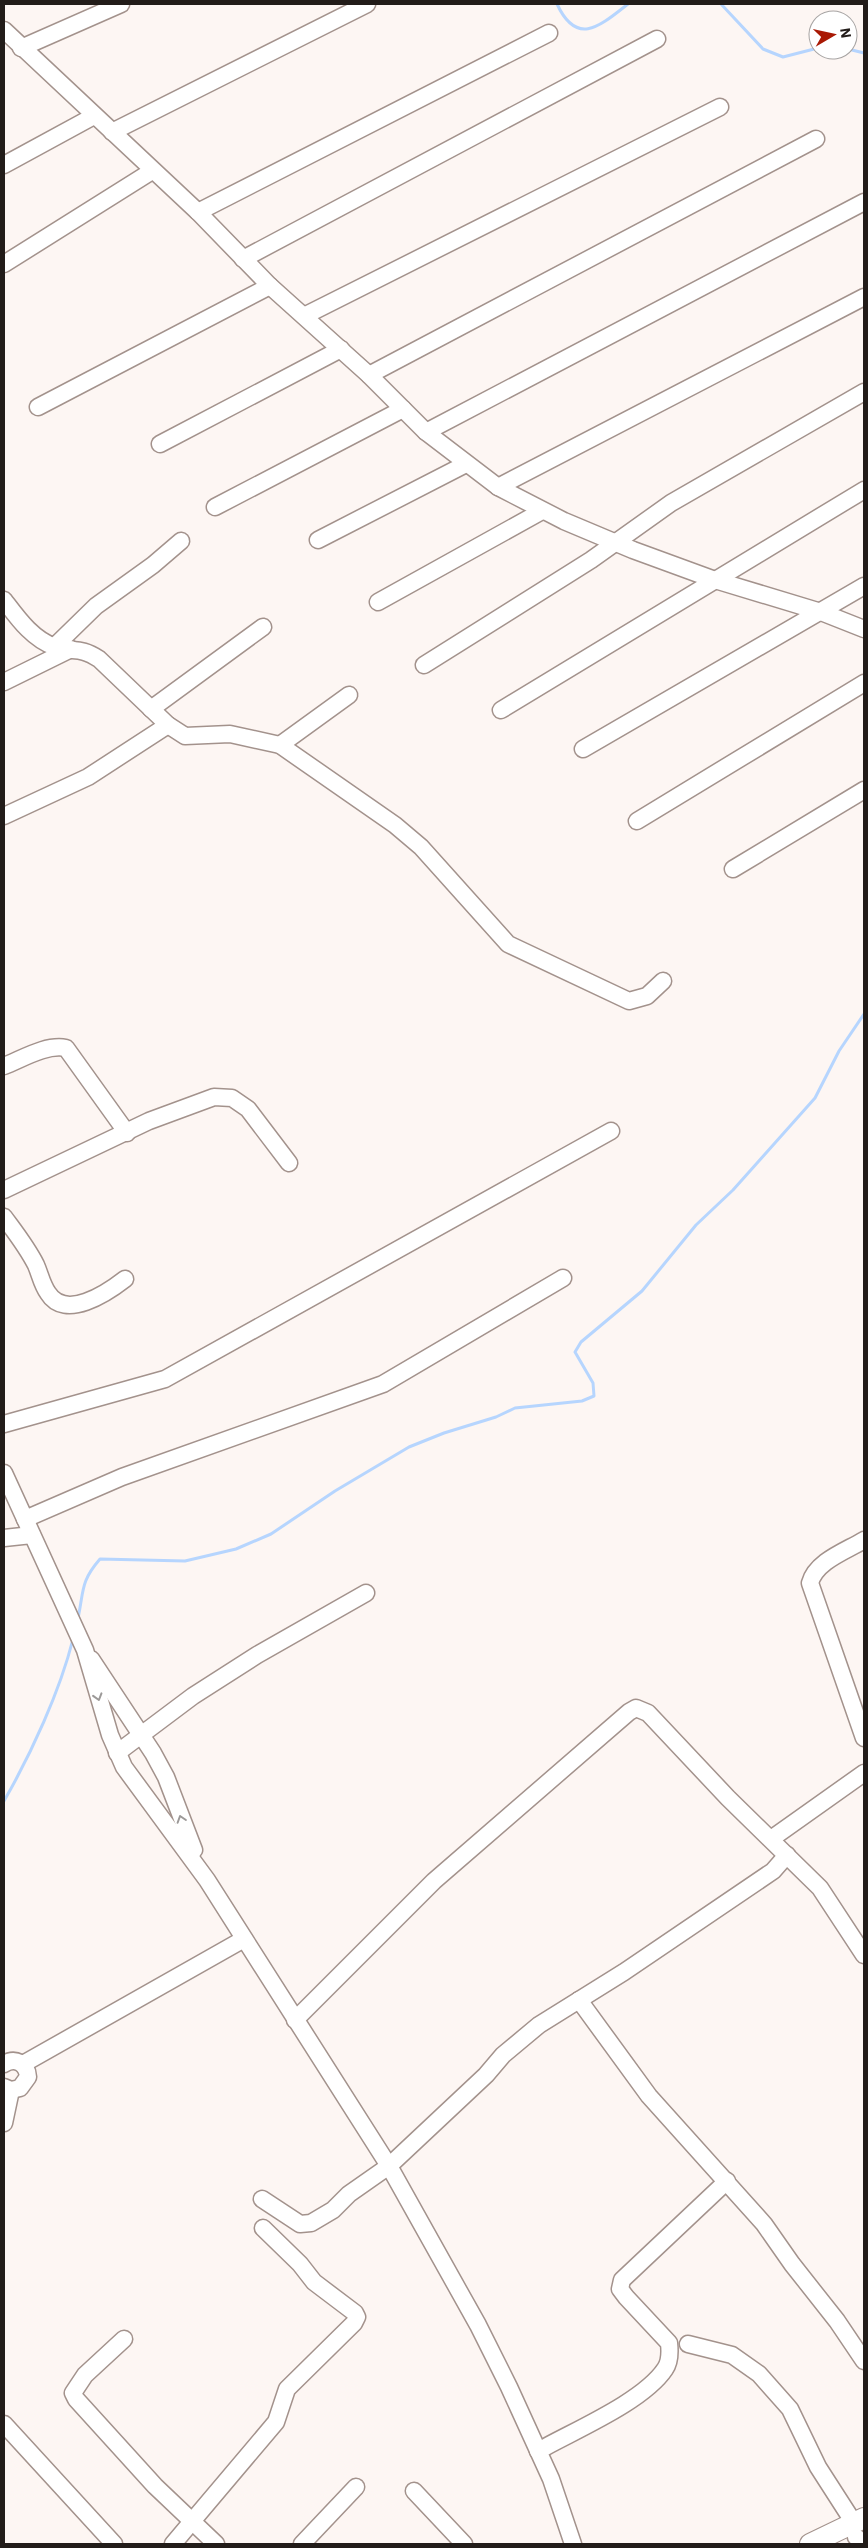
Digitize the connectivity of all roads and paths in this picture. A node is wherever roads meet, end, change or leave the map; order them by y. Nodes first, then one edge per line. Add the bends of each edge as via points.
1 (121, 4) edge
2 (367, 4) edge
3 (549, 33) dead end
4 (5, 34) edge
5 (657, 39) dead end
6 (21, 48) junction
7 (720, 107) dead end
8 (94, 116) junction
9 (112, 132) junction
10 (816, 139) dead end
11 (4, 165) edge
12 (152, 171) junction
13 (864, 202) edge
14 (198, 212) junction
15 (243, 259) junction
16 (4, 264) edge
17 (270, 286) junction
18 (864, 298) edge
19 (304, 316) junction
20 (341, 349) junction
21 (368, 375) junction
22 (864, 392) edge
23 (38, 408) dead end
24 (403, 409) junction
25 (426, 432) junction
26 (160, 444) dead end
27 (466, 464) junction
28 (498, 487) junction
29 (864, 490) edge
30 (216, 507) dead end
31 (542, 511) junction
32 (318, 540) dead end
33 (181, 541) dead end
34 (614, 542) junction
35 (714, 580) junction
36 (864, 586) edge
37 (4, 600) edge
38 (378, 602) dead end
39 (821, 612) junction
40 (263, 627) dead end
41 (864, 629) edge
42 (54, 647) junction
43 (71, 649) junction
44 (424, 666) dead end
45 (4, 682) edge
46 (864, 683) edge
47 (349, 694) dead end
48 (151, 709) junction
49 (501, 710) dead end
50 (168, 725) junction
51 (280, 745) junction
52 (583, 749) dead end
53 (864, 790) edge
54 (4, 816) edge
55 (637, 821) dead end
56 (733, 869) dead end
57 (663, 981) dead end
58 (4, 1066) edge
59 (611, 1131) dead end
60 (127, 1133) junction
61 (288, 1162) dead end
62 (4, 1190) edge
63 (4, 1217) edge
64 (563, 1278) dead end
65 (125, 1279) dead end
66 (4, 1424) edge
67 (4, 1473) edge
68 (24, 1519) junction
69 (32, 1535) junction
70 (4, 1538) edge
71 (864, 1540) edge
72 (366, 1593) dead end
73 (85, 1650) junction
74 (142, 1734) junction
75 (864, 1738) edge
76 (118, 1753) junction
77 (864, 1773) edge
78 (771, 1839) junction
79 (787, 1855) junction
80 (207, 1880) junction
81 (244, 1939) junction
82 (864, 1955) edge
83 (579, 2000) junction
84 (295, 2020) junction
85 (4, 2064) edge
86 (23, 2064) junction
87 (8, 2088) edge
88 (4, 2123) edge
89 (389, 2166) junction
90 (727, 2181) junction
91 (262, 2199) dead end
92 (263, 2228) dead end
93 (124, 2339) dead end
94 (688, 2344) dead end
95 (864, 2361) edge
96 (4, 2424) edge
97 (538, 2451) junction
98 (356, 2487) dead end
99 (414, 2491) dead end
100 (191, 2521) junction
101 (857, 2533) edge
102 (114, 2544) edge
103 (173, 2544) edge
104 (216, 2544) edge
105 (302, 2544) edge
106 (464, 2544) edge
107 (573, 2544) edge
108 (810, 2544) edge

1 - 6 street
2 - 9 street
3 - 14 street
4 - 6 street
5 - 15 street
6 - 8 street
7 - 19 street
8 - 9 street
8 - 11 street
9 - 12 street
10 - 21 street
12 - 14 street
12 - 16 street
13 - 25 street
14 - 15 street
15 - 17 street
17 - 19 street
17 - 23 street
18 - 28 street
19 - 20 street
20 - 21 street
20 - 26 street
21 - 24 street
22 - 34 street via 670,503
24 - 25 street
24 - 30 street
25 - 27 street
27 - 28 street
27 - 32 street
28 - 31 street
29 - 35 street
31 - 34 street
31 - 38 street
33 - 42 street via 96,606
34 - 35 street
34 - 44 street
35 - 39 street
35 - 49 street
36 - 39 street
37 - 42 street via 26,629
39 - 41 street
39 - 52 street
40 - 48 street
42 - 43 street
43 - 45 street
43 - 48 street via 86,651 99,659
46 - 55 street
47 - 51 street
48 - 50 street
50 - 51 street via 185,736 230,734
50 - 54 street via 88,777
51 - 57 street via 395,825 421,847 508,944 629,1001 647,996
53 - 56 street
58 - 60 street via 42,1051 66,1048
59 - 66 street via 165,1379
60 - 61 street via 196,1102 214,1096 232,1098 248,1108
60 - 62 street
63 - 65 street via 36,1265 48,1294 59,1304 73,1305 106,1293
64 - 68 street via 383,1384 122,1477
67 - 68 street
68 - 69 street
69 - 70 street
69 - 73 street
71 - 75 street via 821,1565 810,1583
72 - 74 street via 257,1655
73 - 74 street
73 -> 76 street
74 - 76 street
80 -> 74 street via 166,1777
76 - 80 street via 134,1781
77 - 78 street
78 - 79 street
78 - 84 street via 648,1713 636,1708 434,1880
79 - 82 street via 820,1888
79 - 83 street via 773,1871
80 - 81 street
81 - 84 street
81 - 86 street
83 - 89 street via 538,2025 503,2055
83 - 90 street via 649,2096
84 - 89 street
85 - 86 street via 14,2060
86 - 87 street via 27,2072 26,2081 20,2088
87 - 88 street
89 - 91 street via 349,2194 333,2210 310,2223 300,2224
89 - 97 street via 478,2326
90 - 95 street via 764,2224
90 - 97 street via 622,2280 620,2288 626,2298 669,2343 666,2368 634,2399
92 - 100 street via 314,2282 357,2317 287,2389 276,2422
93 - 100 street via 85,2375 73,2393 155,2486
94 - 101 street via 732,2355 759,2374 790,2409 818,2467
96 - 102 street
97 - 107 street
98 - 105 street
99 - 106 street
100 - 103 street
100 - 104 street
101 - 108 main road

